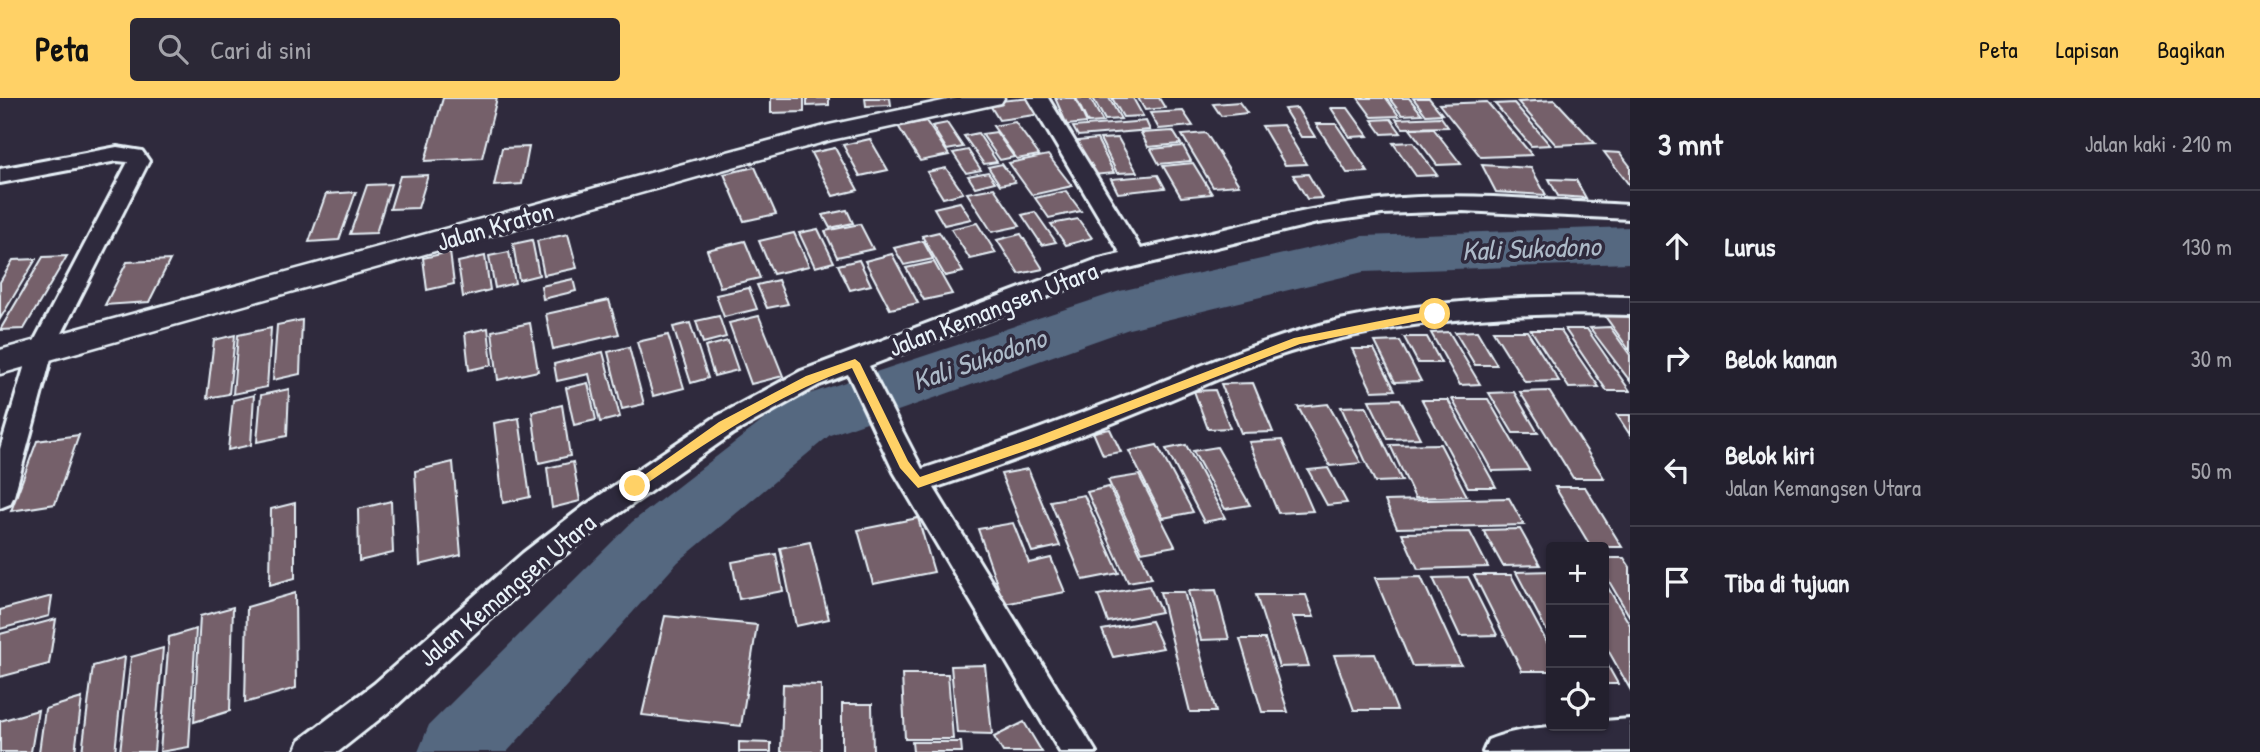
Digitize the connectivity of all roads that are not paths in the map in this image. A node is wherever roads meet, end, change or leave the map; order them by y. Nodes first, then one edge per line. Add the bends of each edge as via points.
1 (992, 98) edge
2 (1038, 98) edge
3 (0, 176) edge
4 (1630, 212) edge
5 (1134, 257) junction
6 (1630, 306) edge
7 (41, 352) junction
8 (0, 362) edge
9 (860, 374) junction
10 (911, 473) junction
11 (0, 496) edge
12 (1630, 735) edge
13 (1569, 746) edge
14 (312, 752) edge
15 (1079, 752) edge
16 (1500, 752) edge

1 - 7 street, Jalan Kraton via 720,162
2 - 5 street
3 - 7 street via 117,154 139,161
4 - 5 street, Jalan Kemangsen Utara via 1463,204 1382,207 1317,216
5 - 9 street, Jalan Kemangsen Utara via 936,328
6 - 10 street via 1463,312 1331,332 1255,355 1035,443
7 - 8 street, Jalan Kraton
7 - 11 street
9 - 10 street
9 - 14 street, Jalan Kemangsen Utara via 810,379 723,425 533,562 385,695
10 - 15 street
12 - 13 street
13 - 16 street

